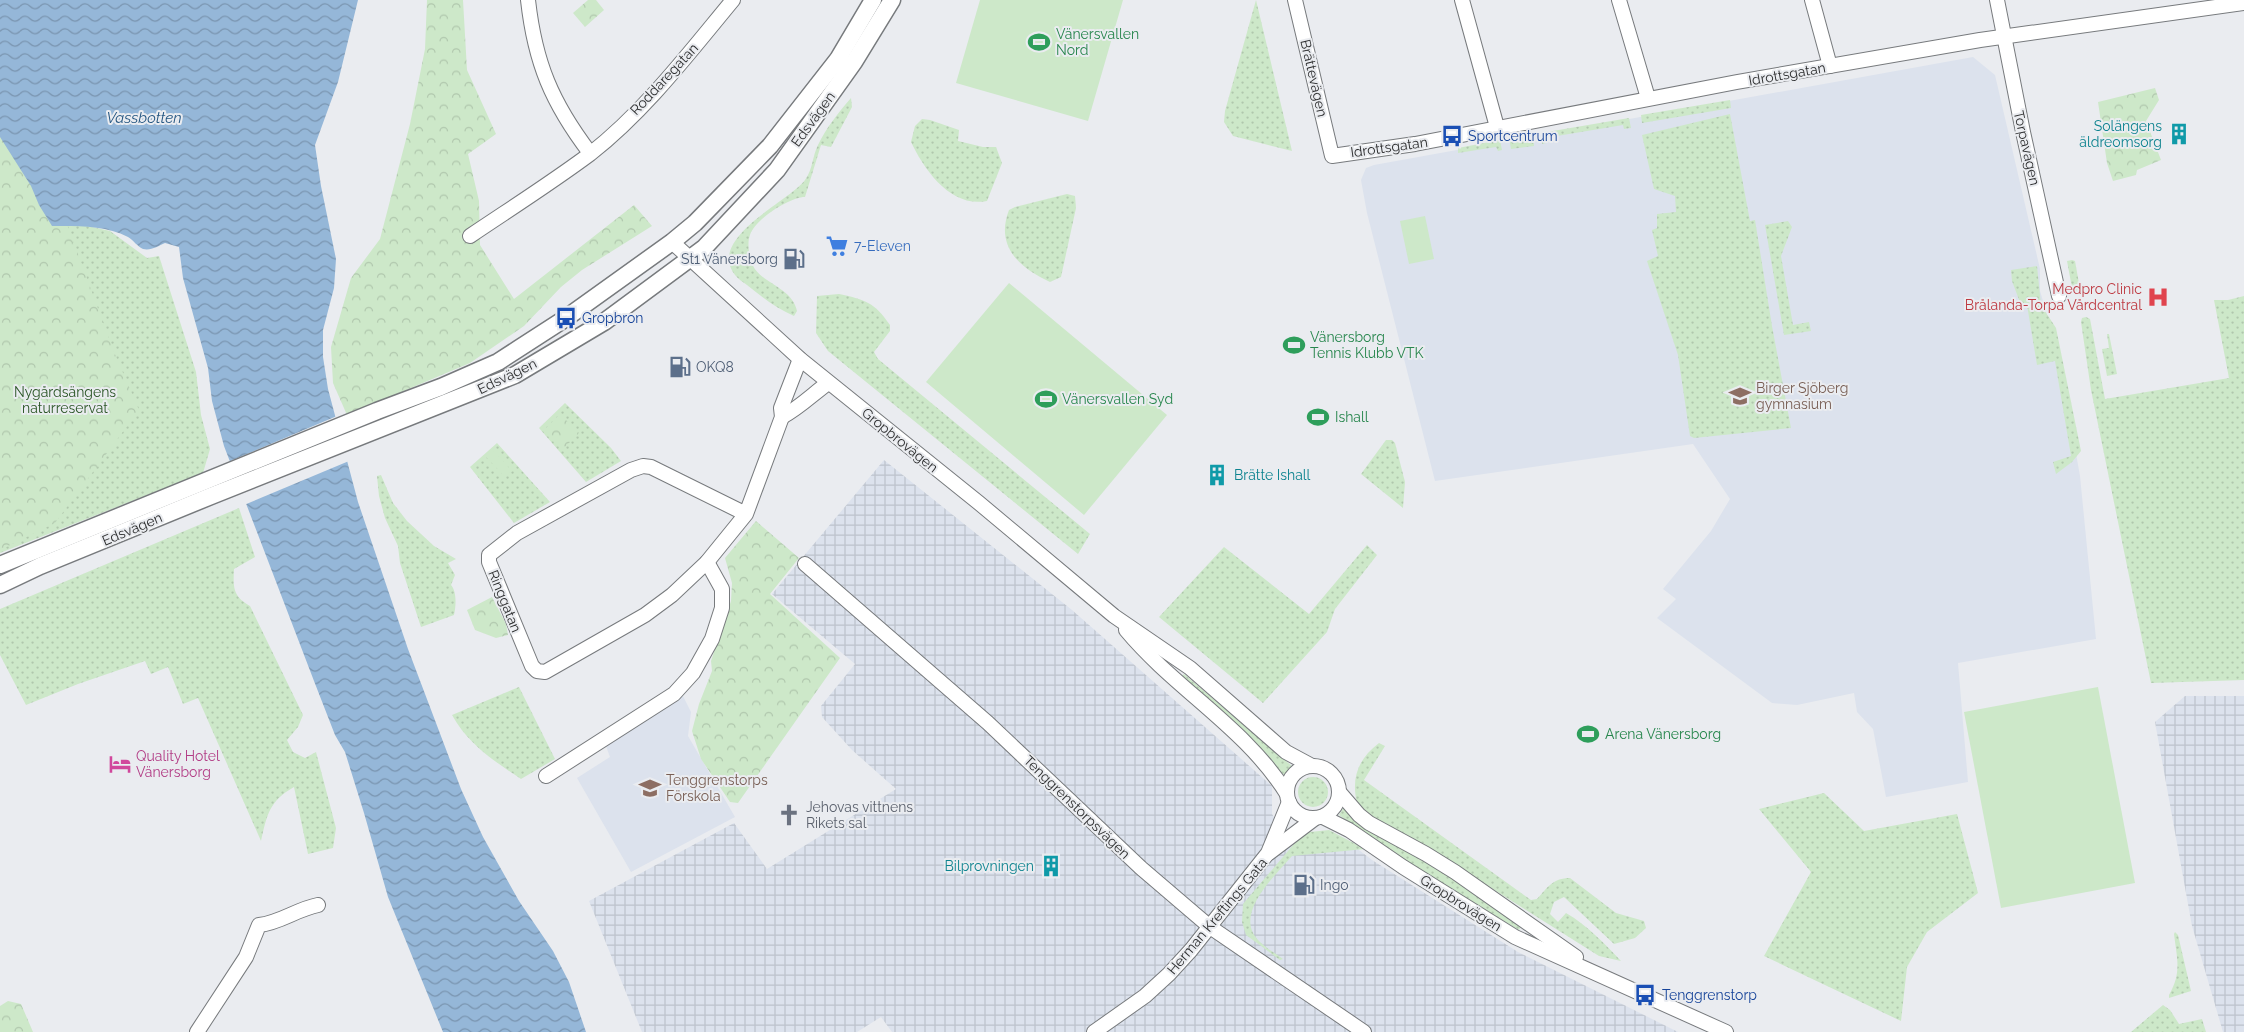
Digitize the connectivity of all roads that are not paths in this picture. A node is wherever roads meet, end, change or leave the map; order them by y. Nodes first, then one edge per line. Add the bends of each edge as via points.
1 (528, 0) edge
2 (733, 0) edge
3 (873, 0) edge
4 (892, 0) edge
5 (1295, 0) edge
6 (1462, 0) edge
7 (1619, 0) edge
8 (1812, 0) edge
9 (1997, 0) edge
10 (2244, 3) edge
11 (2212, 4) edge
12 (2003, 36) junction
13 (1830, 66) junction
14 (1648, 98) junction
15 (1497, 127) junction
16 (590, 153) junction
17 (1332, 156) joint
18 (470, 236) dead end
19 (672, 242) junction
20 (690, 259) junction
21 (2060, 296) dead end
22 (800, 359) junction
23 (828, 382) junction
24 (782, 417) junction
25 (209, 488) junction
26 (746, 514) junction
27 (707, 562) junction
28 (805, 564) dead end
29 (0, 565) edge
30 (0, 585) edge
31 (1114, 616) junction
32 (1312, 766) junction
33 (546, 776) dead end
34 (1340, 793) junction
35 (1288, 798) junction
36 (1318, 818) junction
37 (1268, 853) junction
38 (318, 904) dead end
39 (1210, 927) junction
40 (1605, 978) junction
41 (1720, 1029) edge
42 (197, 1032) edge
43 (1094, 1032) edge
44 (1364, 1032) edge
45 (1739, 1032) edge

1 - 16 street via 533,35 546,80 562,114
2 - 16 street, Roddaregatan via 643,104
3 - 19 main road, Edsvägen via 838,59 770,146
4 - 20 main road, Edsvägen via 854,62 777,170
5 - 17 street, Brättevägen
6 - 15 street
7 - 14 street
8 - 13 street
9 - 12 street, Torpavägen
10 - 11 street, Idrottsgatan
11 - 12 street, Idrottsgatan
12 - 13 street, Idrottsgatan
12 - 21 street, Torpavägen
13 - 14 street, Idrottsgatan
14 - 15 street, Idrottsgatan
15 - 17 street, Idrottsgatan via 1416,144
16 - 18 street, Roddaregatan
19 - 20 street, Gropbrovägen
19 - 25 main road, Edsvägen via 498,362 377,411
20 - 22 street, Gropbrovägen
20 - 25 main road, Edsvägen via 604,322 515,375 382,427
22 - 23 street, Gropbrovägen
22 - 24 street, Ringgatan via 781,408
23 - 24 street
23 - 31 street, Gropbrovägen
24 - 26 street, Ringgatan
25 - 29 main road, Edsvägen
25 - 30 main road, Edsvägen
26 - 27 street, Ringgatan
26 - 27 street, Ringgatan via 643,466 517,533 489,555 489,562 532,666 545,672 646,615
27 - 33 street via 722,589 722,608 712,639 693,673 674,694
28 - 39 street, Tenggrenstorpsvägen via 981,716 1141,868
31 - 32 street, Gropbrovägen via 1190,668 1286,752
31 - 35 street, Gropbrovägen via 1147,656 1255,752
32 - 34 street via 1321,767 1333,775
32 - 35 street via 1294,774
34 - 36 street via 1336,806
34 - 40 street, Gropbrovägen via 1369,823 1455,872
35 - 36 street via 1299,814
35 - 37 street, Herman Kreftings Gata
36 - 37 street, Herman Kreftings Gata
36 - 40 street, Gropbrovägen via 1349,830 1403,868 1515,937
37 - 39 street, Herman Kreftings Gata
38 - 42 street via 302,908 271,924 259,925 246,957
39 - 43 street, Herman Kreftings Gata via 1145,996
39 - 44 street, Tenggrenstorpsvägen
40 - 41 street, Gropbrovägen
41 - 45 street, Gropbrovägen

